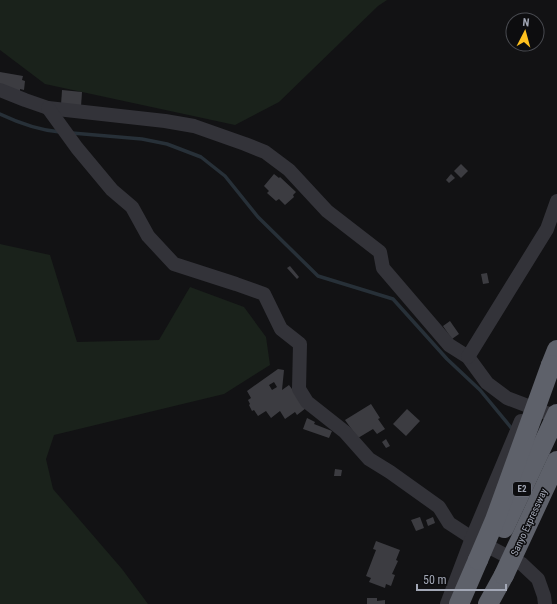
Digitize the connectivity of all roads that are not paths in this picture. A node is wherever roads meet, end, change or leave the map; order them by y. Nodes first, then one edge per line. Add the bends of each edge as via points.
1 (0, 90) edge
2 (48, 108) junction
3 (557, 201) edge
4 (468, 357) junction
5 (554, 357) edge
6 (528, 406) junction
7 (557, 414) edge
8 (557, 423) edge
9 (557, 461) edge
10 (472, 538) junction
11 (483, 562) junction
12 (447, 604) edge
13 (459, 604) edge
14 (467, 604) edge
15 (488, 604) edge
16 (545, 604) edge

1 - 2 street
2 - 4 street via 194,126 265,152 289,170 327,211 380,252 383,268 449,345
2 - 10 street via 112,190 132,207 148,236 174,264 264,294 281,329 300,344 299,389 307,402 345,432 369,459 440,507 449,524
3 - 4 street via 547,229
4 - 6 street via 487,383 507,398
5 - 11 highway, bridge via 495,520
6 - 8 street via 549,414
6 - 10 street
7 - 11 highway, Sanyo Expressway / E2, bridge
9 - 15 highway, Sanyo Expressway / E2, bridge
10 - 12 street
10 - 16 street via 522,564 538,579
11 - 13 highway
11 - 14 highway, Sanyo Expressway / E2

